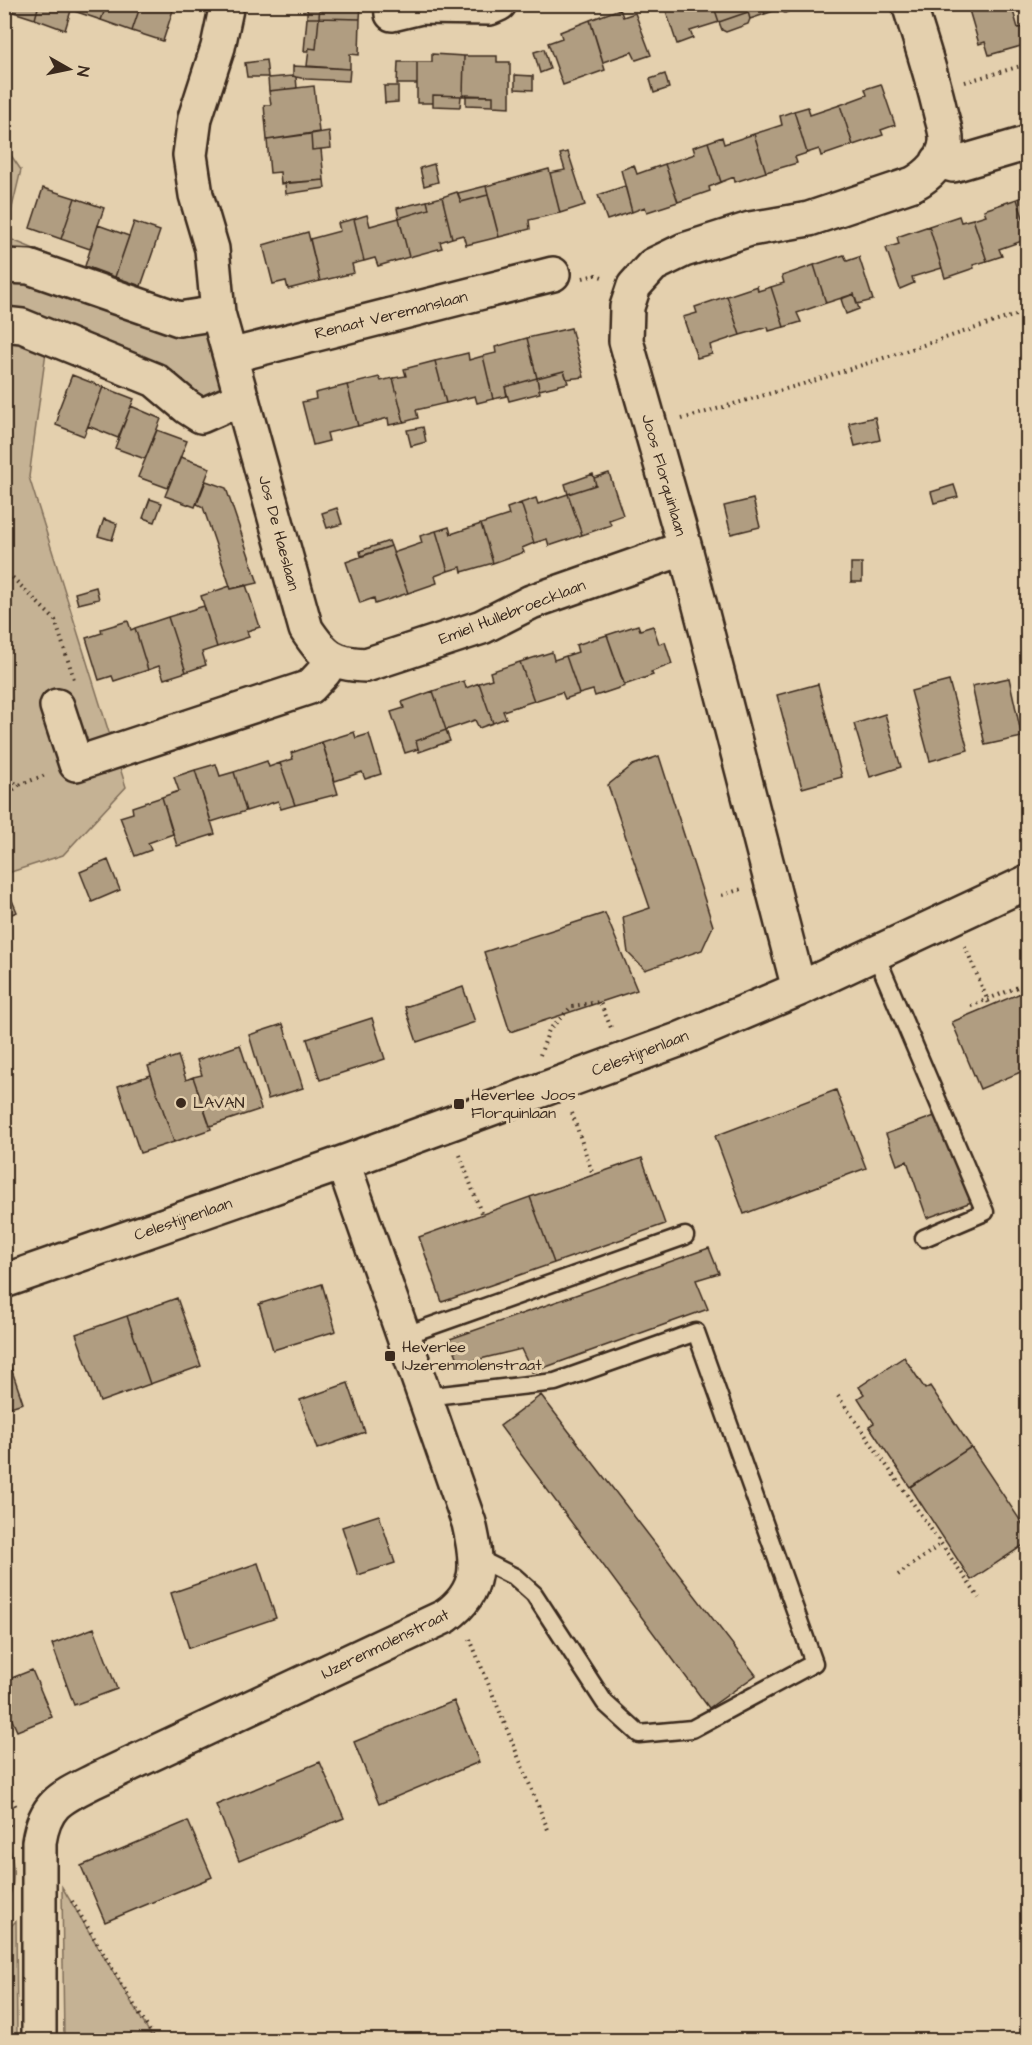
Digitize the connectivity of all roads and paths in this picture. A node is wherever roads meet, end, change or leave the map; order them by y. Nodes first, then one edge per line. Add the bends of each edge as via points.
1 (227, 4) edge
2 (391, 4) edge
3 (499, 4) edge
4 (909, 4) edge
5 (1028, 64) edge
6 (935, 90) junction
7 (1028, 143) edge
8 (938, 161) junction
9 (4, 266) edge
10 (553, 274) joint
11 (634, 286) junction
12 (1028, 311) edge
13 (218, 313) junction
14 (4, 324) edge
15 (230, 356) junction
16 (242, 398) junction
17 (651, 431) junction
18 (685, 548) junction
19 (4, 569) edge
20 (332, 659) junction
21 (67, 697) joint
22 (64, 768) junction
23 (4, 777) edge
24 (19, 785) junction
25 (4, 797) edge
26 (1028, 882) edge
27 (751, 886) dead end
28 (722, 895) dead end
29 (952, 916) junction
30 (875, 953) junction
31 (1028, 983) edge
32 (799, 988) junction
33 (987, 1000) junction
34 (971, 1006) dead end
35 (990, 1006) dead end
36 (615, 1036) dead end
37 (550, 1073) junction
38 (448, 1124) junction
39 (343, 1163) junction
40 (593, 1175) dead end
41 (481, 1213) dead end
42 (685, 1236) dead end
43 (924, 1238) dead end
44 (4, 1281) edge
45 (403, 1336) junction
46 (838, 1396) dead end
47 (424, 1397) junction
48 (941, 1545) junction
49 (475, 1557) junction
50 (898, 1575) dead end
51 (979, 1598) dead end
52 (458, 1607) junction
53 (549, 1832) dead end
54 (68, 1893) dead end
55 (39, 2040) edge
56 (154, 2040) edge

1 - 13 street, Jos De Haeslaan via 218,48 195,118 190,155 196,195 212,249
2 - 3 street via 392,14 421,7 490,8
4 - 6 street
5 - 6 path
6 - 8 street via 946,143
7 - 8 street via 952,165
8 - 11 street, Joos Florquinlaan via 925,178 902,188 808,219 750,229 684,250 653,265
9 - 13 street via 28,267 179,319
10 - 11 path via 562,281 596,275
10 - 15 street, Renaat Veremanslaan
11 - 17 street, Joos Florquinlaan via 627,307 626,341
12 - 17 path
13 - 15 street, Jos De Haeslaan
14 - 16 street via 22,326 155,380 201,416
15 - 16 street, Jos De Haeslaan
16 - 20 street, Jos De Haeslaan via 306,629
17 - 18 street, Joos Florquinlaan
18 - 20 street, Emiel Hullebroecklaan via 531,602 482,627 366,665
18 - 32 street, Joos Florquinlaan
19 - 21 path via 55,620
20 - 22 street via 310,687
21 - 22 street
22 - 24 path
23 - 24 path
24 - 25 path
26 - 29 street, Celestijnenlaan
27 - 28 path
29 - 30 street, Celestijnenlaan
29 - 33 path
30 - 32 street, Celestijnenlaan
30 - 43 lane via 985,1212
31 - 33 path
32 - 37 street, Celestijnenlaan via 678,1040
33 - 34 path
33 - 35 path
36 - 37 path via 600,1002 572,1006 549,1030
37 - 38 street, Celestijnenlaan
37 - 40 path
38 - 39 street, Celestijnenlaan
38 - 41 path
39 - 44 street, Celestijnenlaan
39 - 45 street, IJzerenmolenstraat
42 - 45 lane
45 - 47 street, IJzerenmolenstraat
46 - 48 path
47 - 49 street, IJzerenmolenstraat via 469,1523
47 - 49 lane via 555,1382 696,1332 814,1663 692,1729 639,1734 605,1703 534,1594 514,1576
48 - 50 path
48 - 51 path
49 - 52 street, IJzerenmolenstraat via 473,1584
52 - 53 path
52 - 55 street, IJzerenmolenstraat via 63,1797 54,1805 41,1828 39,1842
54 - 56 path

